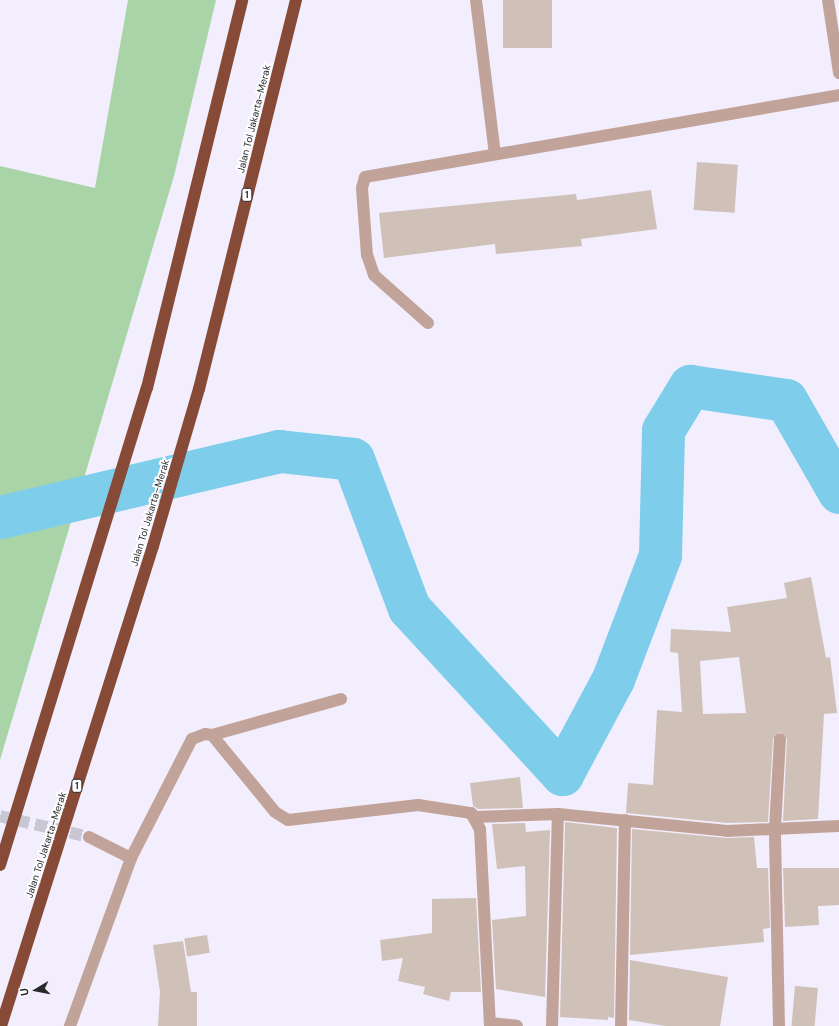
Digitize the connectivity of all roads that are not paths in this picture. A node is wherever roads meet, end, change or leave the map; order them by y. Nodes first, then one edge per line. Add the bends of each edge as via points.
1 (242, 0) edge
2 (296, 0) edge
3 (476, 0) edge
4 (828, 0) edge
5 (839, 73) edge
6 (839, 95) edge
7 (495, 154) junction
8 (428, 323) dead end
9 (342, 699) dead end
10 (212, 735) junction
11 (780, 739) dead end
12 (558, 814) junction
13 (475, 817) junction
14 (625, 820) junction
15 (839, 826) edge
16 (775, 828) junction
17 (88, 837) tunnel mouth
18 (131, 858) junction
19 (0, 864) edge
20 (490, 1024) edge
21 (1, 1026) edge
22 (70, 1026) edge
23 (517, 1026) edge
24 (552, 1026) edge
25 (621, 1026) edge
26 (779, 1026) edge

1 - 19 highway via 147,388
2 - 21 highway, Jalan Tol Jakarta–Merak / 1 via 199,390 153,546
3 - 7 street
4 - 5 street
6 - 7 street
7 - 8 street via 372,175 363,181 367,255 374,275
9 - 10 street
10 - 13 street via 275,812 288,820 418,805 468,812
10 - 18 street via 192,739
11 - 16 street
12 - 13 street
12 - 14 street
12 - 24 street
13 - 20 street via 480,829
14 - 16 street via 727,831
14 - 25 street
15 - 16 street
16 - 26 street
17 - 18 street
18 - 22 street
20 - 23 street

